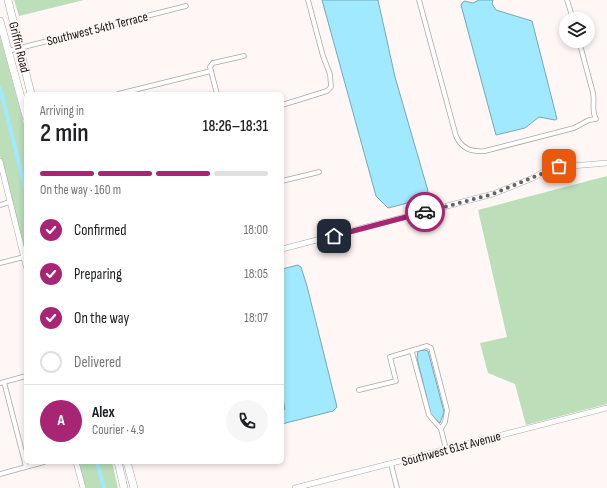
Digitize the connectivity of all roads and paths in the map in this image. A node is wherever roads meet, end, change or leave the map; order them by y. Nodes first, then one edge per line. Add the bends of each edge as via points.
1 (8, 0) edge
2 (308, 0) edge
3 (419, 0) edge
4 (567, 0) edge
5 (186, 6) dead end
6 (570, 12) edge
7 (0, 21) edge
8 (20, 48) junction
9 (580, 48) edge
10 (8, 51) junction
11 (244, 56) dead end
12 (211, 71) junction
13 (31, 92) edge
14 (126, 92) edge
15 (216, 92) edge
16 (284, 104) edge
17 (24, 109) edge
18 (0, 161) edge
19 (607, 163) edge
20 (578, 166) junction
21 (560, 167) junction
22 (548, 170) junction
23 (319, 172) dead end
24 (561, 174) junction
25 (533, 178) junction
26 (551, 178) junction
27 (284, 181) edge
28 (10, 202) junction
29 (0, 205) edge
30 (284, 248) edge
31 (24, 257) joint
32 (0, 263) edge
33 (412, 352) junction
34 (24, 377) edge
35 (2, 383) edge
36 (359, 390) dead end
37 (607, 408) edge
38 (441, 429) junction
39 (446, 449) junction
40 (24, 460) edge
41 (25, 464) edge
42 (37, 464) edge
43 (77, 464) edge
44 (118, 464) edge
45 (128, 464) edge
46 (391, 464) junction
47 (26, 467) junction
48 (0, 474) edge
49 (83, 488) edge
50 (124, 488) edge
51 (134, 488) edge
52 (295, 488) edge
53 (397, 488) edge

1 - 8 main road, Griffin Road
2 - 16 street via 330,74 331,87 327,91
3 - 9 street via 456,136 462,146 471,150 485,151 574,128 596,119 593,114 594,100
4 - 6 street
5 - 8 street, Southwest 54th Terrace
7 - 10 main road, Griffin Road
8 - 10 street, Southwest 54th Terrace
8 - 13 main road, Griffin Road
10 - 17 main road, Griffin Road
11 - 12 street via 214,63 210,67
12 - 14 street
12 - 15 street
18 - 28 street
19 - 20 street
20 - 21 street
20 - 24 street
21 - 22 street via 553,165
21 - 24 street
22 - 25 street
22 - 26 street
23 - 27 street
24 - 26 street via 556,179
25 - 26 street
25 - 30 street via 481,197
28 - 29 street
28 - 31 street
31 - 32 street
33 - 36 street via 390,357 396,381
33 - 38 street via 429,416
33 - 38 street via 427,346 431,348 447,410
34 - 35 street
35 - 40 street
37 - 39 street, Southwest 61st Avenue
38 - 39 street
39 - 46 street, Southwest 61st Avenue
41 - 47 street
42 - 47 street
43 - 49 street
44 - 50 main road
45 - 51 main road
46 - 52 street, Southwest 61st Avenue
46 - 53 street
47 - 48 street

